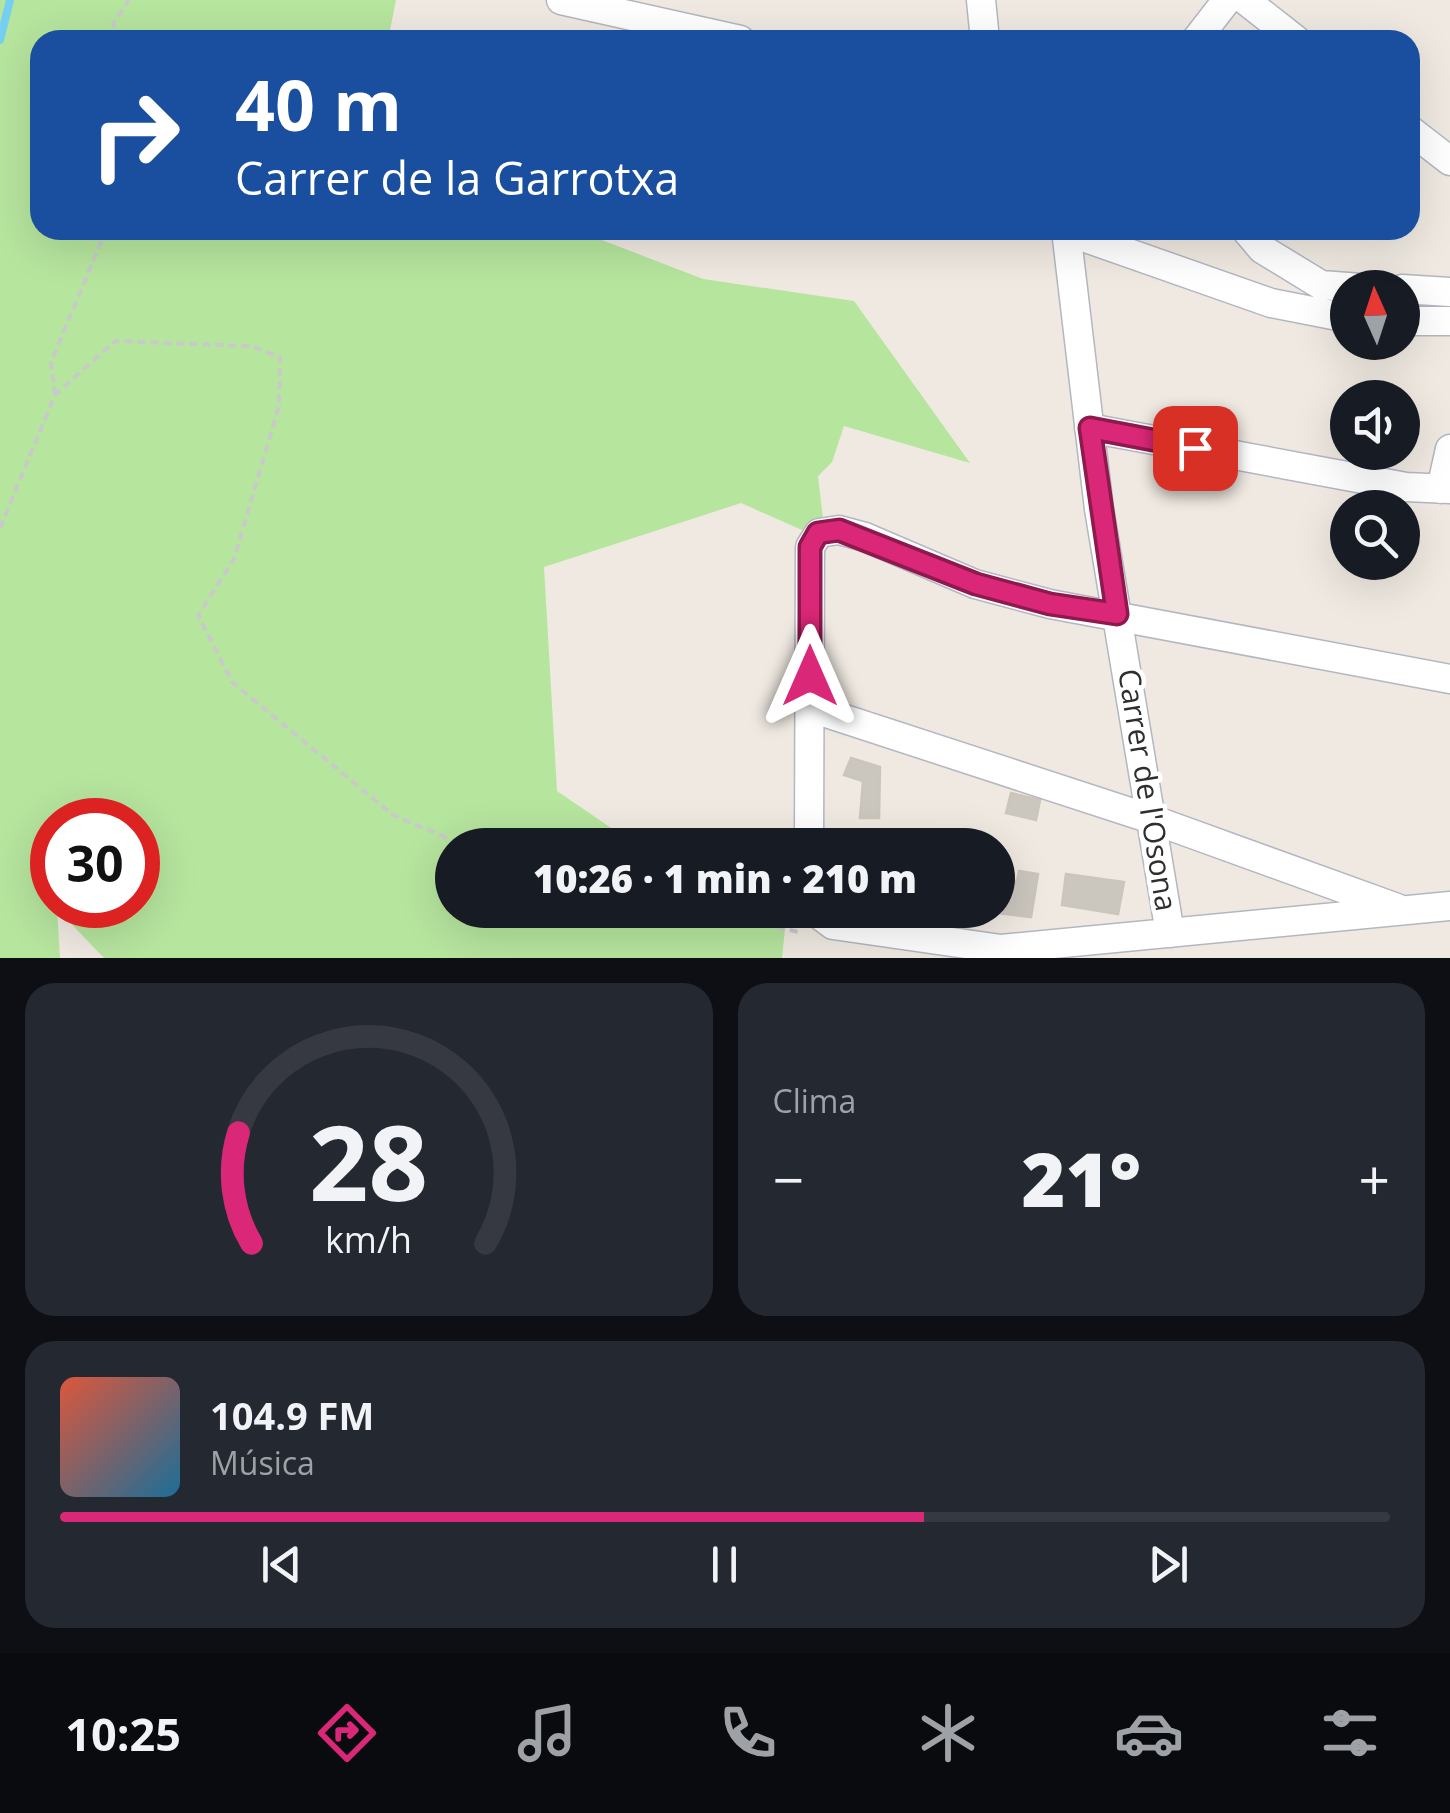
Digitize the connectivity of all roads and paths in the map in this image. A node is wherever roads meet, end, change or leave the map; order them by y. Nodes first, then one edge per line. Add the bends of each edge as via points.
1 (128, 0) edge
2 (561, 0) edge
3 (981, 0) edge
4 (1227, 0) edge
5 (1245, 0) edge
6 (115, 30) edge
7 (695, 30) edge
8 (984, 30) edge
9 (1204, 30) edge
10 (1283, 30) edge
11 (1420, 138) edge
12 (1450, 161) edge
13 (102, 240) edge
14 (1067, 240) edge
15 (1092, 240) edge
16 (1254, 240) edge
17 (1330, 286) edge
18 (1420, 291) edge
19 (1450, 292) edge
20 (1330, 314) edge
21 (1420, 321) edge
22 (1450, 321) edge
23 (55, 395) junction
24 (1090, 428) junction
25 (1450, 449) edge
26 (1446, 489) edge
27 (0, 528) edge
28 (1117, 614) junction
29 (1450, 679) edge
30 (811, 708) junction
31 (1152, 820) junction
32 (809, 828) edge
33 (435, 833) edge
34 (1450, 906) edge
35 (1403, 910) junction
36 (774, 928) edge
37 (802, 928) edge
38 (882, 928) edge
39 (1170, 933) junction

1 - 6 path
2 - 7 street
3 - 8 street
4 - 9 street
5 - 10 street
11 - 12 street
13 - 23 path via 51,362
14 - 24 street, Carrer de l'Osona
15 - 20 street via 1271,303
16 - 17 street
18 - 19 street
21 - 22 street
23 - 27 path
23 - 33 path via 115,341 251,346 280,357 279,406 234,559 198,616 232,682 392,815
24 - 26 street
24 - 28 street, Carrer de l'Osona
25 - 26 street
28 - 29 street
28 - 30 street via 976,584 852,534 818,533 810,547
28 - 31 street, Carrer de l'Osona
30 - 31 street
30 - 32 street
31 - 35 street
31 - 39 street, Carrer de l'Osona
34 - 35 street
35 - 39 street
36 - 37 path
38 - 39 street via 1001,949

